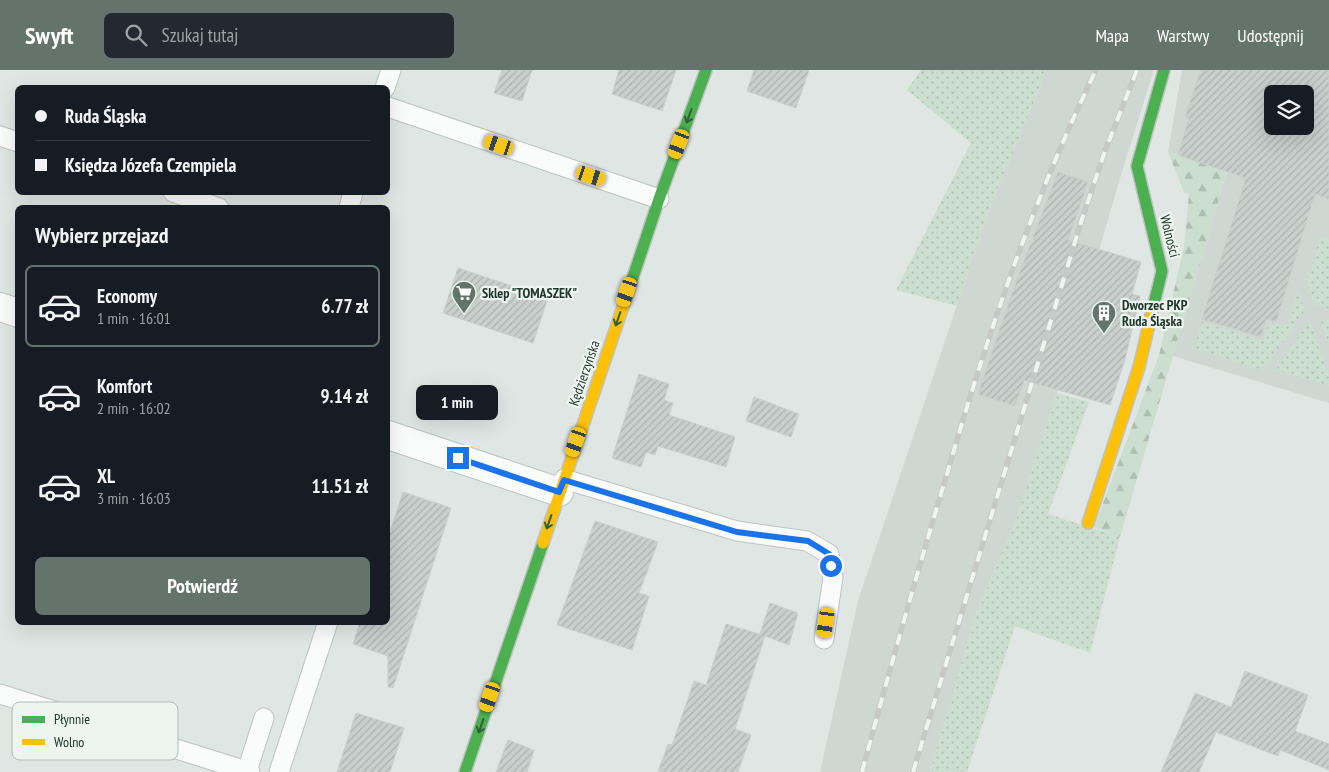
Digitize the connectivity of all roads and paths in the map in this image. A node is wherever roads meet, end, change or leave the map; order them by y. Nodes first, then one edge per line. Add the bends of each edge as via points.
1 (391, 70) edge
2 (706, 70) edge
3 (1164, 70) edge
4 (386, 85) edge
5 (390, 108) edge
6 (0, 136) edge
7 (15, 141) edge
8 (178, 199) edge
9 (659, 199) junction
10 (205, 205) edge
11 (0, 307) edge
12 (15, 312) edge
13 (390, 439) edge
14 (562, 486) junction
15 (1088, 523) dead end
16 (327, 625) edge
17 (824, 639) dead end
18 (0, 694) edge
19 (26, 702) edge
20 (264, 718) dead end
21 (178, 750) edge
22 (249, 772) edge
23 (278, 772) edge
24 (465, 772) edge

1 - 4 lane
2 -> 9 street, Kędzierzyńska
3 - 15 street, Wolności via 1137,166 1162,271 1139,368
5 - 9 lane
6 - 7 lane
8 - 10 lane
9 -> 14 street, Kędzierzyńska
11 - 12 street
13 - 14 street
14 - 17 lane via 737,532 808,541 822,549 829,554 833,577
14 -> 24 street, Kędzierzyńska
16 - 23 lane
18 - 19 lane
20 - 22 lane
21 - 22 lane

